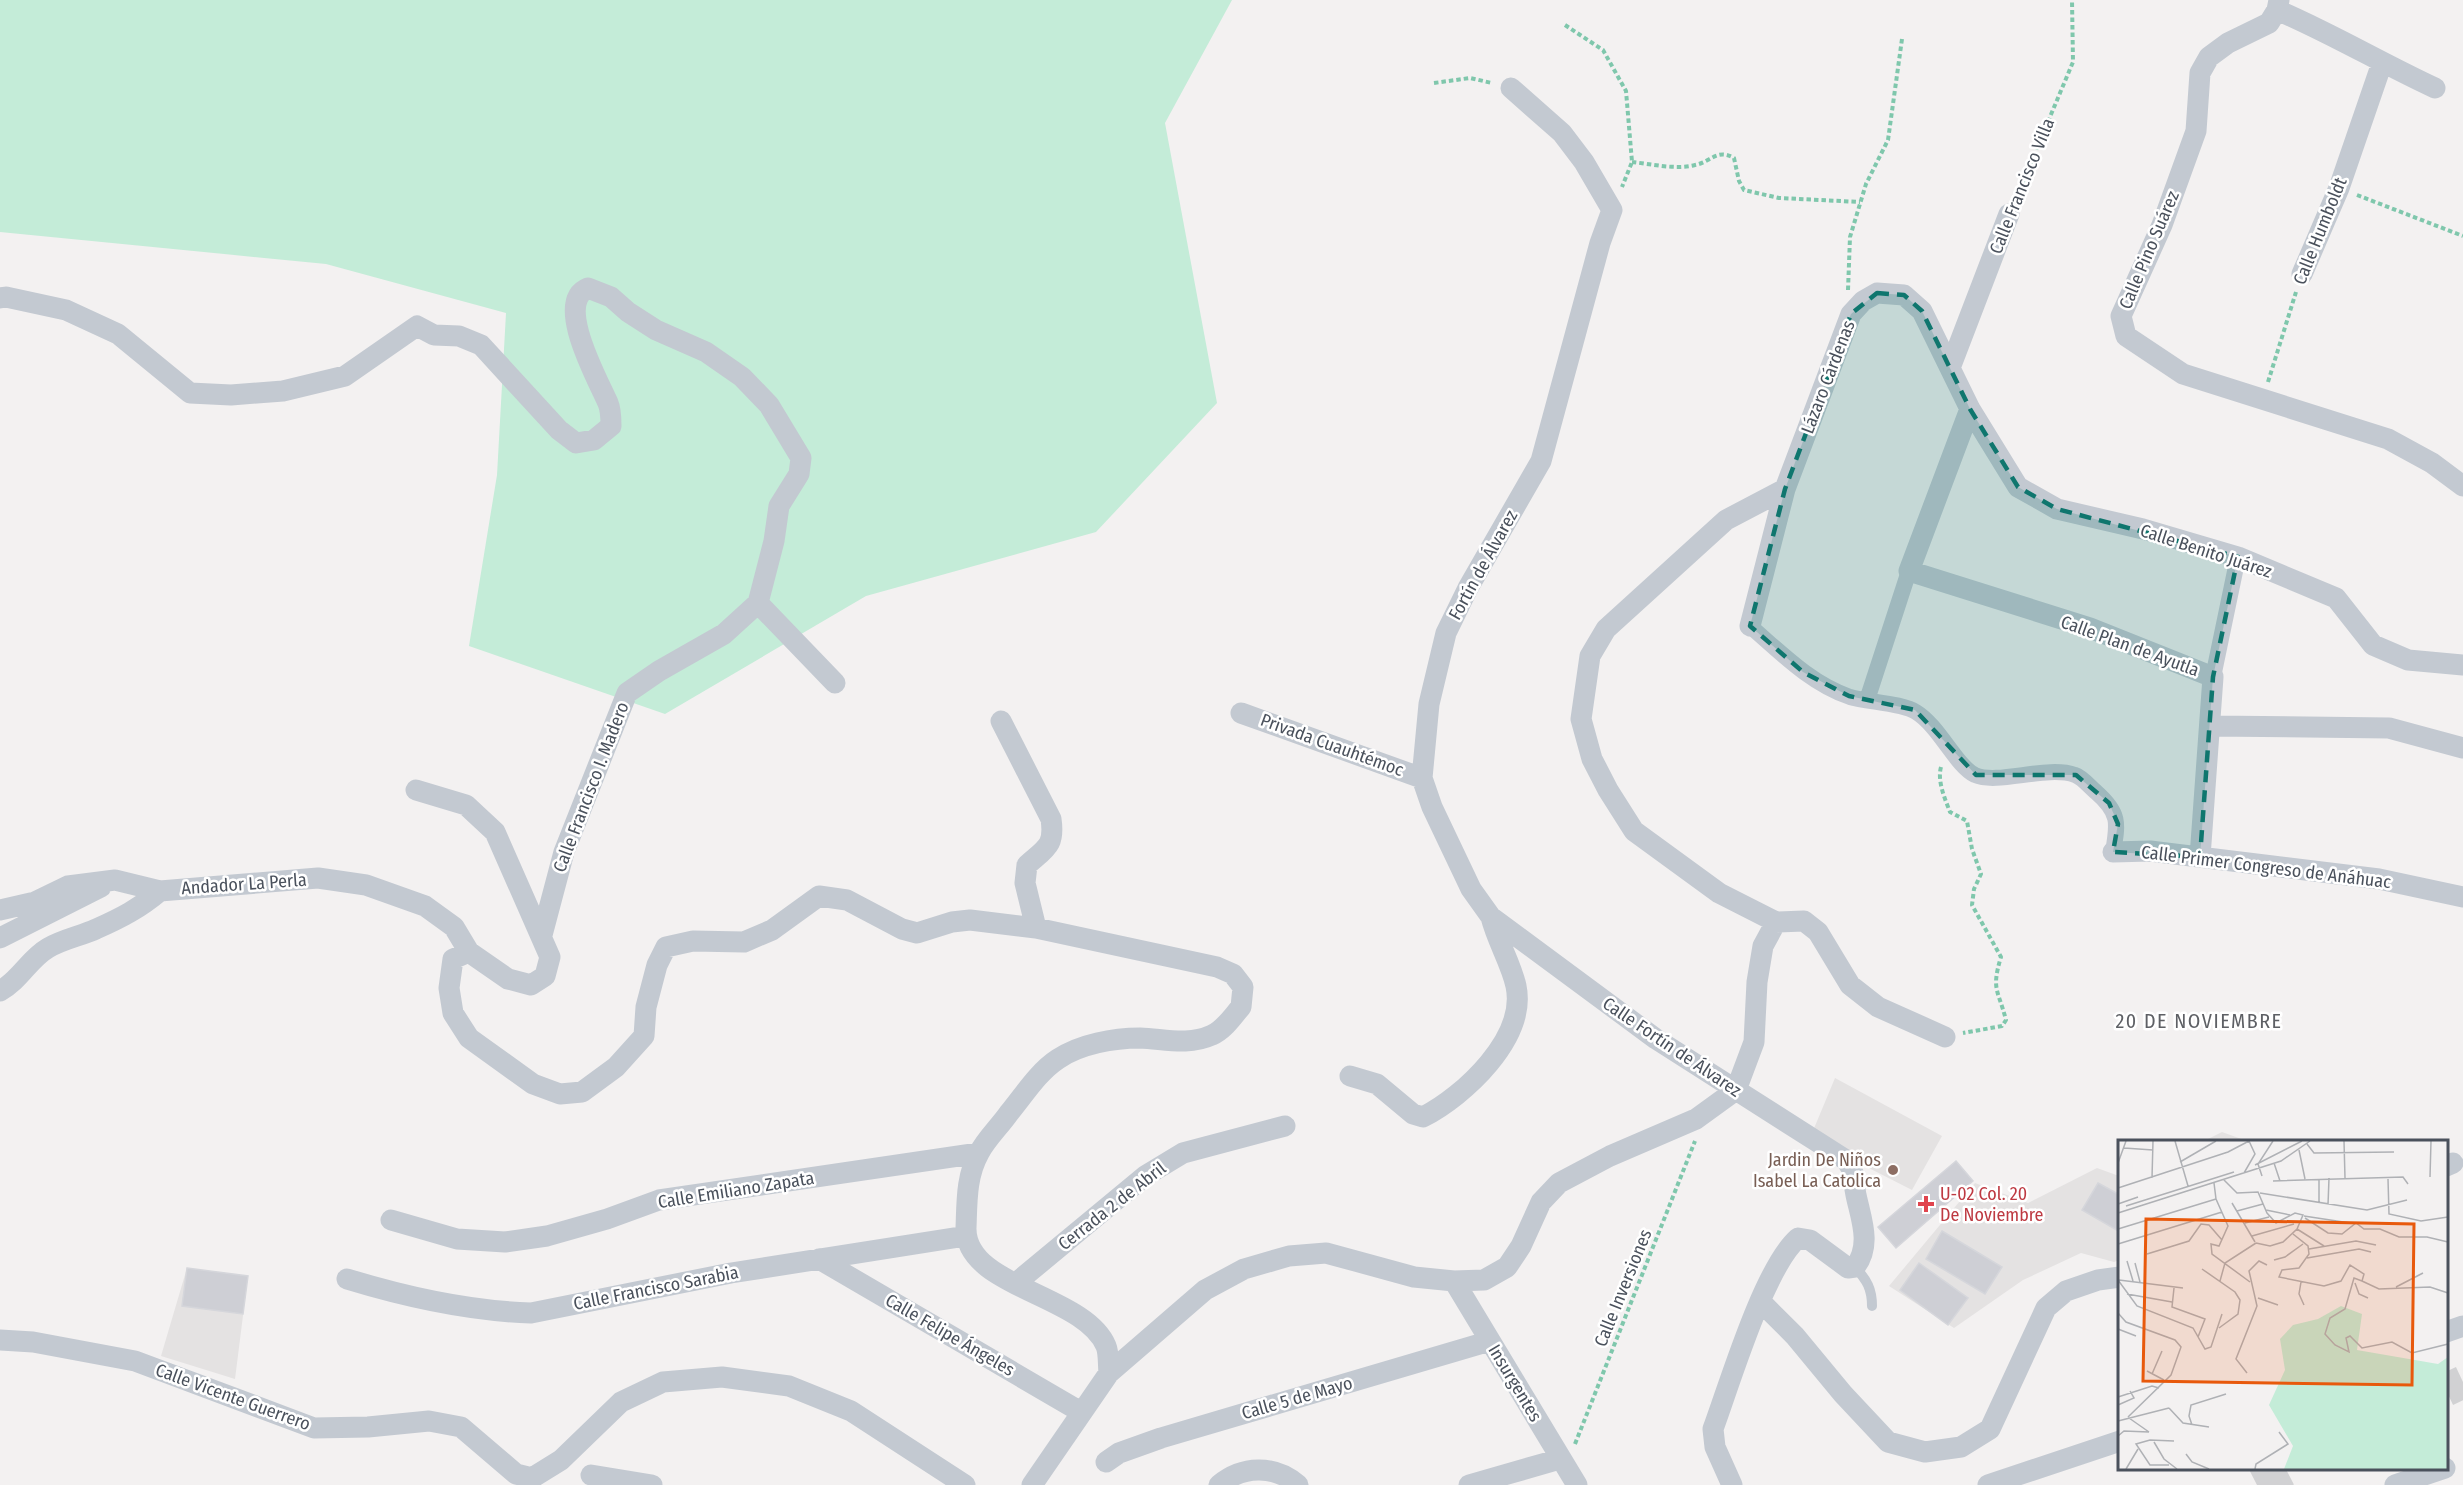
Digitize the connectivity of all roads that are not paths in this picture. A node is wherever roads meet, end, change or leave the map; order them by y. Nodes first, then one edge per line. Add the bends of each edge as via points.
1 (2278, 5) edge
2 (2382, 63) junction
3 (1511, 88) road end
4 (2434, 88) dead end
5 (2009, 214) road end
6 (2302, 274) road end
7 (0, 298) edge
8 (1950, 368) junction
9 (1970, 409) junction
10 (2463, 486) edge
11 (1785, 489) junction
12 (2238, 557) junction
13 (1909, 571) junction
14 (758, 603) junction
15 (1750, 626) joint
16 (2463, 665) edge
17 (2213, 677) junction
18 (835, 683) dead end
19 (1867, 700) junction
20 (1241, 713) dead end
21 (1001, 721) dead end
22 (2211, 726) junction
23 (2463, 748) edge
24 (1422, 778) junction
25 (416, 790) dead end
26 (2113, 852) joint
27 (2200, 857) junction
28 (115, 880) junction
29 (160, 891) junction
30 (2463, 897) edge
31 (0, 910) edge
32 (1491, 917) junction
33 (1776, 922) junction
34 (1036, 928) junction
35 (542, 935) junction
36 (0, 938) edge
37 (469, 952) junction
38 (0, 991) edge
39 (1945, 1037) road end
40 (1350, 1076) dead end
41 (1736, 1090) junction
42 (1285, 1126) dead end
43 (979, 1153) junction
44 (391, 1220) dead end
45 (966, 1236) junction
46 (819, 1259) junction
47 (1855, 1267) junction
48 (2118, 1277) edge
49 (347, 1279) dead end
50 (1454, 1281) junction
51 (1016, 1283) junction
52 (1761, 1302) junction
53 (1872, 1306) dead end
54 (2463, 1326) edge
55 (2448, 1331) edge
56 (0, 1340) edge
57 (1490, 1341) junction
58 (1109, 1373) junction
59 (1081, 1412) junction
60 (2118, 1442) edge
61 (1560, 1459) junction
62 (1106, 1462) dead end
63 (2463, 1463) edge
64 (2448, 1467) edge
65 (2440, 1470) edge
66 (591, 1475) dead end
67 (652, 1485) edge
68 (965, 1485) edge
69 (1032, 1485) edge
70 (1219, 1485) edge
71 (1298, 1485) edge
72 (1469, 1485) edge
73 (1577, 1485) edge
74 (1732, 1485) edge
75 (1988, 1485) edge
76 (2395, 1485) edge

1 - 2 street, Calle Pino Suárez
1 - 10 street, Calle Pino Suárez via 2269,23 2228,43 2209,57 2200,73 2196,131 2162,225 2121,316 2127,336 2183,374 2388,439 2432,463
2 - 4 street, Calle Pino Suárez
2 - 6 street, Calle Humboldt via 2339,188
3 - 24 street, Fortín de Álvarez via 1562,134 1612,210 1541,461 1446,633 1429,704
5 - 8 street, Calle Francisco Villa
7 - 14 street via 66,310 118,334 190,393 283,391 345,376 417,326 434,335 459,336 481,345 559,430 576,443 594,440 611,426 609,405 574,313 581,291 600,291 656,330 706,352 742,377 769,405 801,458 799,474 779,506
8 - 9 street, Lázaro Cárdenas
8 - 11 street, Lázaro Cárdenas via 1922,311 1904,295 1877,293 1863,301 1851,314
9 - 12 street, Calle Benito Juárez via 2018,488 2057,509
9 - 13 street
11 - 15 street, Lázaro Cárdenas
11 - 33 street via 1726,520 1606,629 1590,656 1581,718 1592,759 1634,831 1719,893
12 - 16 street, Calle Benito Juárez via 2336,598 2373,645 2408,660
12 - 17 street
13 - 17 street, Calle Plan de Ayutla via 2090,628
13 - 19 street
14 - 18 street
14 - 35 street, Calle Francisco I. Madero via 724,634 627,693 564,852
15 - 19 street via 1803,672 1849,696
17 - 22 street, Calle Plan de Ayutla
19 - 26 street, Calle Primer Congreso de Anáhuac via 1915,710 1932,725 1963,766 1976,775 2076,775 2109,803 2118,824
20 - 24 street, Privada Cuauhtémoc
21 - 34 street via 1051,819 1053,836 1028,865 1025,883
22 - 23 street via 2388,728
22 - 27 street, Calle Plan de Ayutla
24 - 32 street, Fortín de Álvarez via 1471,889
25 - 35 street via 466,805 495,832
26 - 27 street, Calle Primer Congreso de Anáhuac via 2150,851
27 - 30 street, Calle Primer Congreso de Anáhuac via 2379,879
28 - 29 street, Andador La Perla
28 - 31 street, Andador La Perla via 68,886 35,902
28 - 36 street
29 - 37 street, Andador La Perla via 318,878 366,885 425,906 454,927
29 - 38 street via 139,909 50,947
32 - 40 street via 1516,987 1515,1018 1498,1053 1458,1094 1423,1117 1413,1114 1377,1084
32 - 41 street, Calle Fortín de Álvarez via 1656,1039
33 - 39 street via 1804,921 1818,932 1850,985 1878,1007
33 - 41 street via 1763,946 1754,1042
34 - 37 street via 970,920 917,933 847,900 819,896 772,930 744,942 693,941 666,947 646,1007 644,1036 616,1067 582,1092 560,1094 534,1084 469,1038 453,1013 449,988 453,959
34 - 43 street via 1217,967 1233,974 1243,987 1241,1007 1213,1035 1189,1043 1139,1038 1105,1042 1057,1059 1038,1077
35 - 37 street, Calle Francisco I. Madero via 550,957 545,975 531,985 508,979
41 - 47 street, Calle Fortín de Álvarez via 1846,1160 1855,1173 1855,1194 1865,1230 1864,1248
41 - 50 street via 1696,1119 1559,1183 1541,1202 1507,1267 1484,1280
42 - 51 street, Cerrada 2 de Abril via 1183,1153 1145,1176
43 - 44 street, Calle Emiliano Zapata via 659,1200 547,1236 515,1240 457,1239
43 - 45 street via 968,1186
45 - 46 street, Calle Francisco Sarabia
45 - 51 street via 975,1258 992,1272
46 - 49 street, Calle Francisco Sarabia via 531,1313 503,1312 394,1293
46 - 59 street, Calle Felipe Ángeles
47 - 52 street via 1848,1268 1810,1240 1798,1238 1788,1247
47 - 53 lane via 1872,1292
48 - 52 street via 2066,1292 2046,1308 1990,1429 1961,1447 1925,1452 1888,1442
50 - 57 street, Insurgentes
50 - 58 street via 1414,1277 1326,1253 1289,1256 1244,1269 1205,1290
51 - 58 street via 1096,1330 1106,1347
52 - 74 street via 1713,1429 1715,1447
54 - 55 street
56 - 68 street, Calle Vicente Guerrero via 33,1342 135,1361 314,1428 429,1421 461,1426 516,1474 532,1478 561,1460 621,1402 663,1382 722,1377 789,1386 851,1411
57 - 61 street, Insurgentes
57 - 62 street, Calle 5 de Mayo via 1161,1438 1119,1453
58 - 59 street
59 - 69 street
60 - 75 street
61 - 72 street
61 - 73 street, Insurgentes
63 - 64 street
65 - 76 street
66 - 67 street
70 - 71 street via 1248,1470 1270,1470

